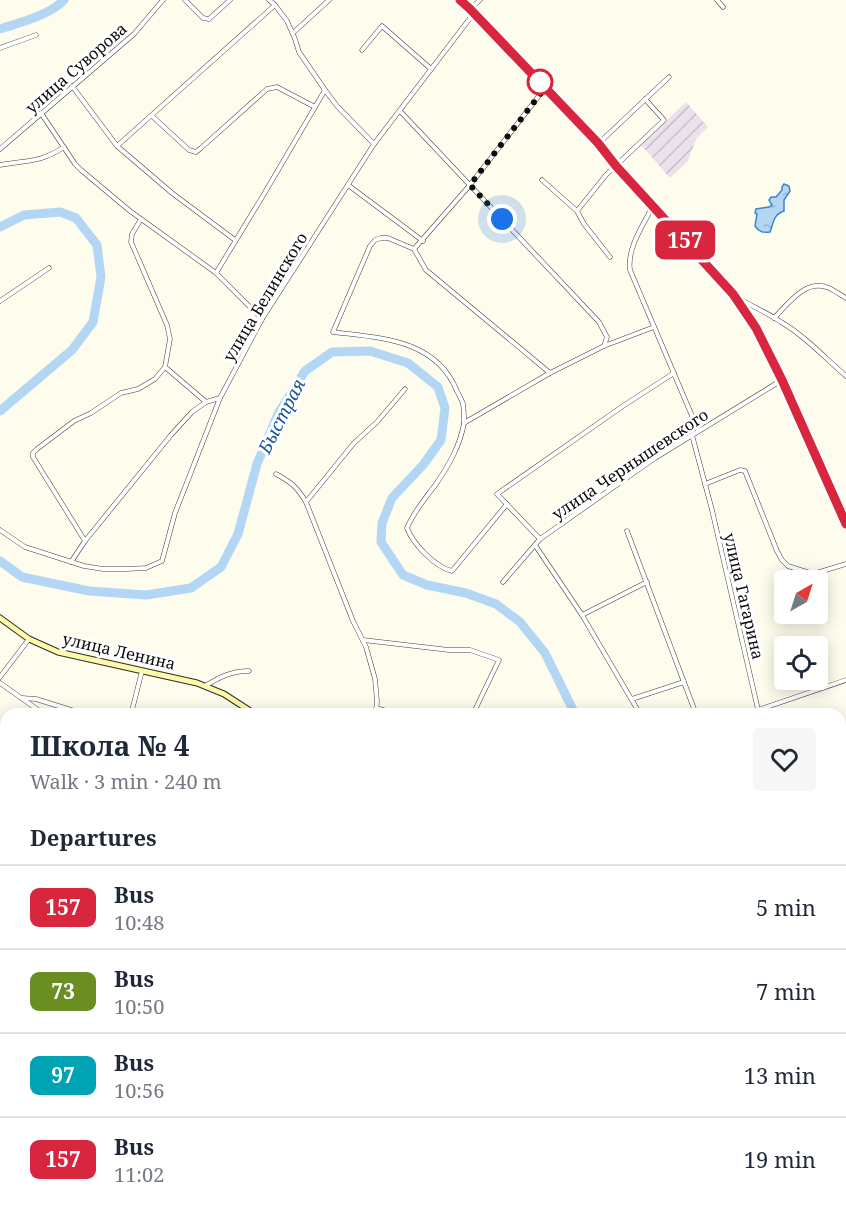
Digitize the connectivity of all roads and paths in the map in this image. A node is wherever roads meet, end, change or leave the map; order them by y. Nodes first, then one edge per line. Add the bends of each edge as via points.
1 (163, 0) edge
2 (185, 0) edge
3 (230, 0) edge
4 (269, 0) edge
5 (329, 0) edge
6 (460, 0) edge
7 (480, 0) edge
8 (717, 0) edge
9 (275, 5) junction
10 (723, 7) dead end
11 (472, 11) junction
12 (293, 33) junction
13 (36, 35) dead end
14 (0, 48) edge
15 (362, 50) dead end
16 (431, 69) junction
17 (669, 77) dead end
18 (72, 86) junction
19 (545, 88) junction
20 (325, 90) junction
21 (645, 99) junction
22 (315, 107) junction
23 (399, 111) junction
24 (41, 113) junction
25 (152, 116) junction
26 (598, 143) junction
27 (374, 144) junction
28 (117, 146) junction
29 (64, 147) junction
30 (0, 149) edge
31 (0, 165) edge
32 (616, 166) junction
33 (542, 180) dead end
34 (348, 185) junction
35 (470, 185) junction
36 (653, 205) junction
37 (577, 211) junction
38 (141, 219) junction
39 (235, 240) junction
40 (423, 241) junction
41 (414, 249) junction
42 (610, 257) dead end
43 (49, 268) dead end
44 (216, 273) junction
45 (733, 294) junction
46 (846, 298) edge
47 (0, 301) edge
48 (774, 318) junction
49 (262, 319) junction
50 (654, 327) junction
51 (604, 346) junction
52 (165, 367) junction
53 (550, 373) junction
54 (674, 374) junction
55 (846, 376) edge
56 (782, 380) junction
57 (405, 389) dead end
58 (220, 398) junction
59 (206, 402) junction
60 (464, 423) junction
61 (698, 430) junction
62 (692, 435) junction
63 (276, 474) dead end
64 (705, 484) junction
65 (306, 502) junction
66 (507, 504) junction
67 (846, 524) edge
68 (0, 531) edge
69 (627, 531) dead end
70 (540, 539) junction
71 (85, 541) junction
72 (535, 545) junction
73 (71, 562) junction
74 (846, 564) edge
75 (503, 582) dead end
76 (646, 582) junction
77 (582, 615) junction
78 (0, 618) edge
79 (29, 639) junction
80 (363, 640) junction
81 (142, 670) junction
82 (249, 671) dead end
83 (0, 677) edge
84 (846, 680) edge
85 (684, 682) junction
86 (0, 683) edge
87 (205, 686) junction
88 (21, 698) junction
89 (632, 699) junction
90 (35, 708) edge
91 (65, 708) edge
92 (132, 708) edge
93 (246, 708) edge
94 (376, 708) edge
95 (476, 708) edge
96 (637, 708) edge
97 (694, 708) edge
98 (757, 708) edge
99 (769, 708) edge

1 - 18 street, улица Суворова via 134,34
2 - 3 street via 209,19
4 - 9 street
5 - 12 street
6 - 11 street
7 - 11 street, улица Белинского
8 - 10 street
9 - 12 street
9 - 25 street
11 - 16 street, улица Белинского
11 - 19 street
12 - 20 street via 299,52
13 - 14 street
15 - 16 street via 382,26
16 - 23 street, улица Белинского
17 - 21 street
18 - 24 street, улица Суворова
18 - 28 street
19 - 26 street
19 - 35 street
20 - 22 street
20 - 27 street
21 - 26 street
21 - 32 street via 664,120
22 - 25 street via 277,87 267,89 196,152
22 - 39 street
23 - 27 street, улица Белинского
23 - 35 street
24 - 29 street
24 - 30 street, улица Суворова
25 - 28 street
26 - 32 street
27 - 34 street, улица Белинского
28 - 39 street
29 - 31 street via 36,161
29 - 38 street via 81,170
32 - 36 street
32 - 37 street
33 - 37 street
34 - 40 street
34 - 49 street, улица Белинского
35 - 40 street
35 - 51 street via 599,322 607,337
36 - 45 street
36 - 50 street via 629,264
37 - 42 street
38 - 44 street
38 - 52 street via 131,242 167,325 170,339
39 - 44 street
40 - 41 street
41 - 53 street via 426,270
41 - 60 street via 388,238 375,240 333,332 409,345 429,355 447,371 454,384 463,405
43 - 47 street
44 - 49 street
45 - 48 street
45 - 56 street via 756,328
46 - 48 street via 828,287 814,285 800,292
48 - 55 street
49 - 58 street, улица Белинского
50 - 51 street
50 - 54 street
51 - 53 street
52 - 59 street
52 - 71 street via 155,379 121,393 74,421 33,453
53 - 60 street
54 - 61 street
54 - 66 street via 497,494
56 - 61 street, улица Чернышевского
56 - 67 street
57 - 65 street
58 - 59 street
58 - 73 street, улица Белинского via 175,513 162,561 146,568 126,569
59 - 71 street via 171,435
60 - 66 street via 456,453 411,519 407,528 410,536 436,563 452,571
61 - 62 street, улица Чернышевского
62 - 64 street, улица Гагарина
62 - 70 street, улица Чернышевского
63 - 65 street via 291,482
64 - 74 street via 744,471 777,551 788,566 813,574
64 - 98 street, улица Гагарина
65 - 80 street
66 - 70 street
68 - 73 street via 25,547
69 - 76 street
70 - 72 street, улица Чернышевского
71 - 73 street
72 - 75 street, улица Чернышевского
72 - 77 street
76 - 77 street
76 - 85 street
77 - 89 street
78 - 79 street, улица Ленина
79 - 81 street, улица Ленина via 58,652
79 - 83 street
80 - 94 street via 375,679
80 - 95 street via 470,650 500,660
81 - 87 street, улица Ленина
81 - 92 street
82 - 87 street via 224,674
84 - 99 street
85 - 89 street
85 - 97 street
86 - 88 street
87 - 93 street, улица Ленина
88 - 90 street
88 - 91 street
89 - 96 street

